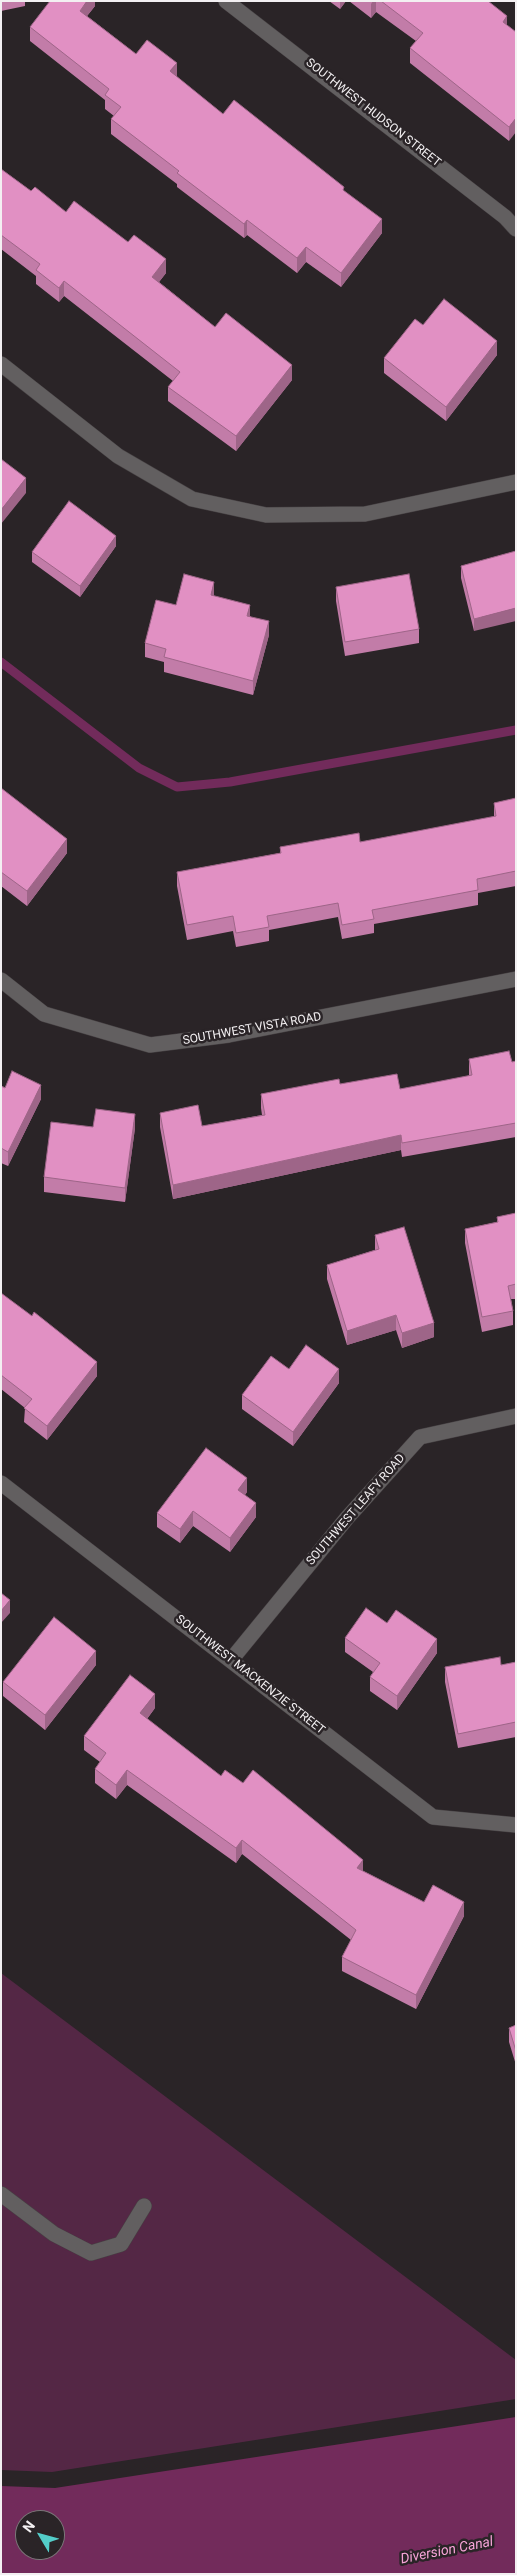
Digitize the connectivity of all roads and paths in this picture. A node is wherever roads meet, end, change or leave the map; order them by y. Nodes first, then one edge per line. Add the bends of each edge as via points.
1 (226, 1) edge
2 (516, 230) edge
3 (1, 364) edge
4 (516, 482) edge
5 (516, 978) edge
6 (1, 980) edge
7 (516, 1416) edge
8 (1, 1483) edge
9 (231, 1660) junction
10 (516, 1825) edge
11 (1, 2194) edge
12 (144, 2206) dead end

1 - 2 street, SOUTHWEST HUDSON STREET via 506,217
3 - 4 street via 118,456 192,500 266,515 365,514
5 - 6 street, SOUTHWEST VISTA ROAD via 230,1035 150,1045 44,1014
7 - 9 street, SOUTHWEST LEAFY ROAD via 420,1437 347,1518
8 - 9 street, SOUTHWEST MACKENZIE STREET
9 - 10 street, SOUTHWEST MACKENZIE STREET via 433,1817
11 - 12 street via 54,2234 90,2253 120,2244

